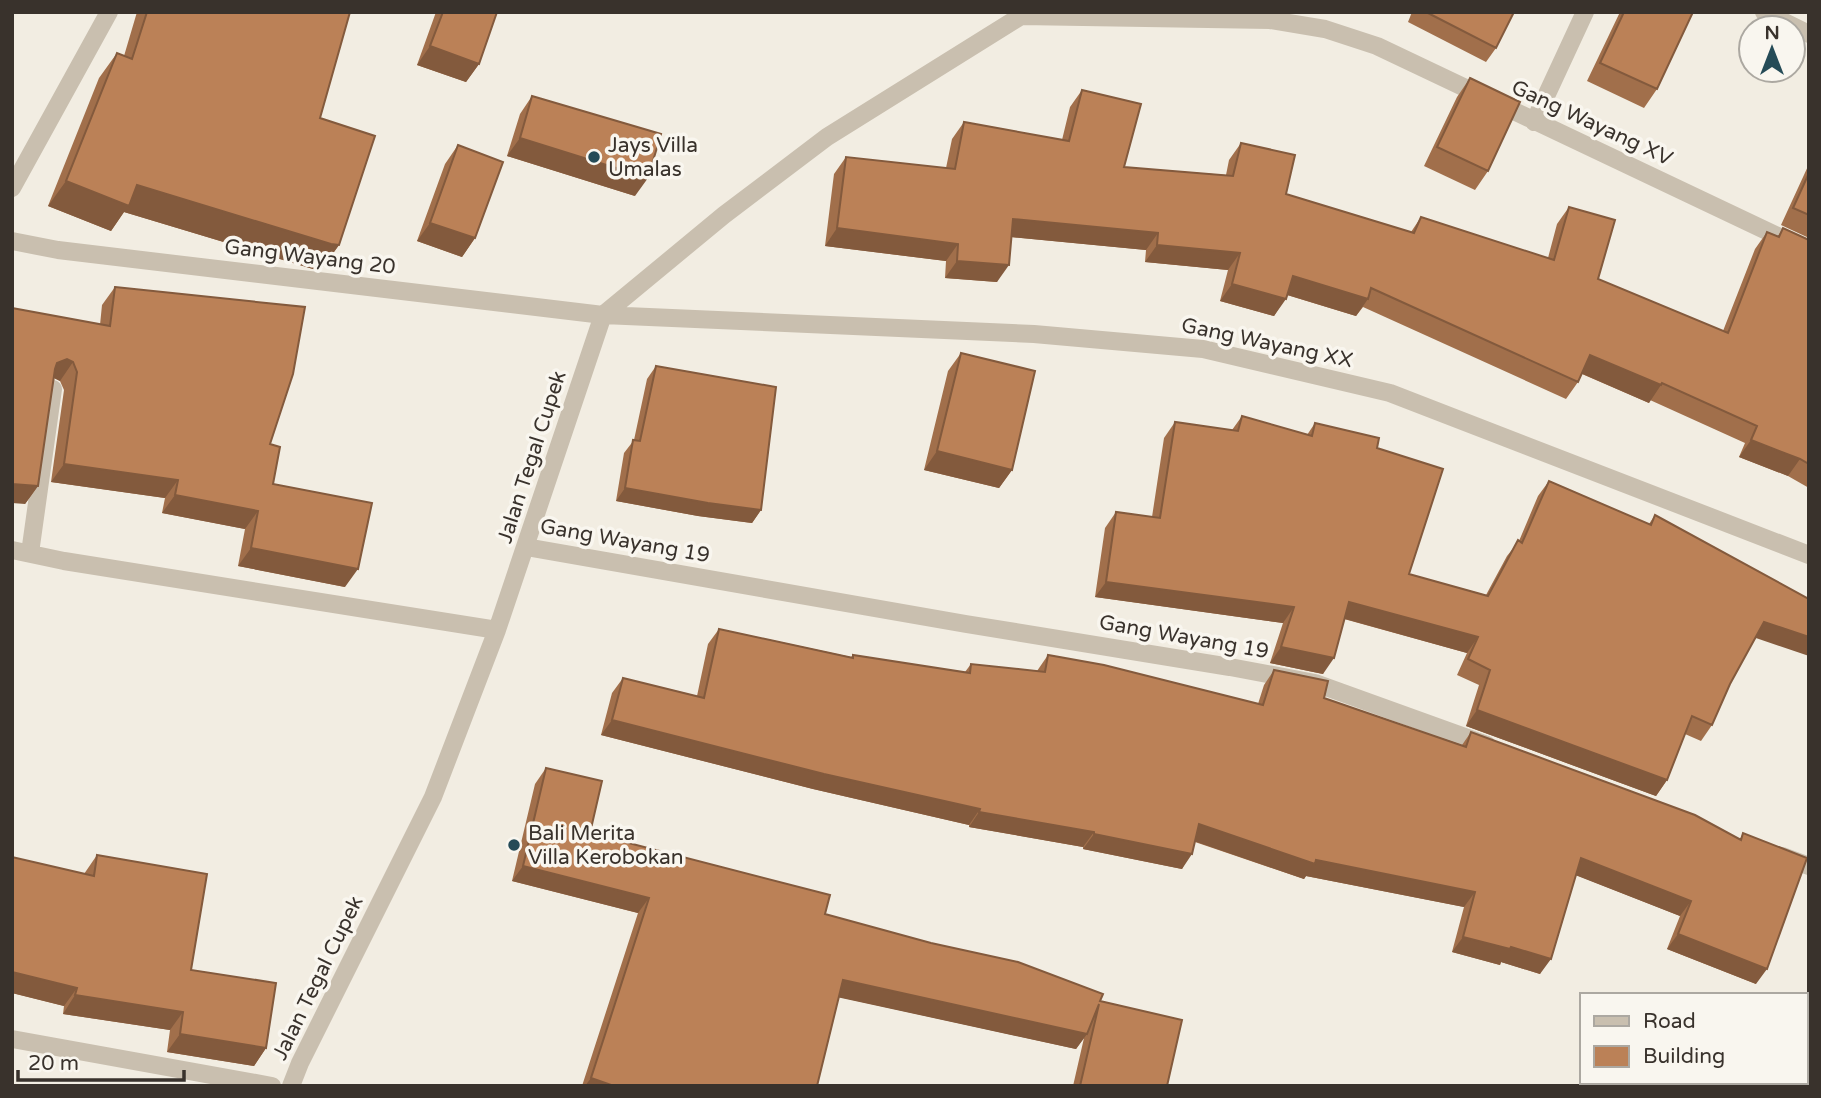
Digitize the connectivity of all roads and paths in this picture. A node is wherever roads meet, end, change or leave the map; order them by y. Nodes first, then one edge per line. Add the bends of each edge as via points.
1 (110, 12) edge
2 (1585, 12) edge
3 (1764, 12) edge
4 (1022, 14) edge
5 (1809, 34) edge
6 (1534, 122) junction
7 (12, 188) edge
8 (12, 242) edge
9 (1809, 251) edge
10 (603, 315) junction
11 (52, 389) edge
12 (526, 547) junction
13 (21, 552) edge
14 (1809, 555) edge
15 (497, 631) junction
16 (1502, 750) edge
17 (1770, 851) edge
18 (1809, 866) edge
19 (12, 1039) edge
20 (272, 1086) edge
21 (291, 1086) edge

1 - 7 street
2 - 6 street
3 - 5 street
4 - 6 street, Gang Wayang XV via 1270,20 1325,29 1377,46
4 - 10 street via 827,137
6 - 9 street, Gang Wayang XV
8 - 10 street, Gang Wayang 20
10 - 12 street, Jalan Tegal Cupek
10 - 14 street, Gang Wayang XX via 1034,334 1203,349 1390,393
11 - 13 street
12 - 15 street, Jalan Tegal Cupek
12 - 16 street, Gang Wayang 19 via 1315,683
13 - 15 street
15 - 21 street, Jalan Tegal Cupek via 433,797
17 - 18 street
19 - 20 street

